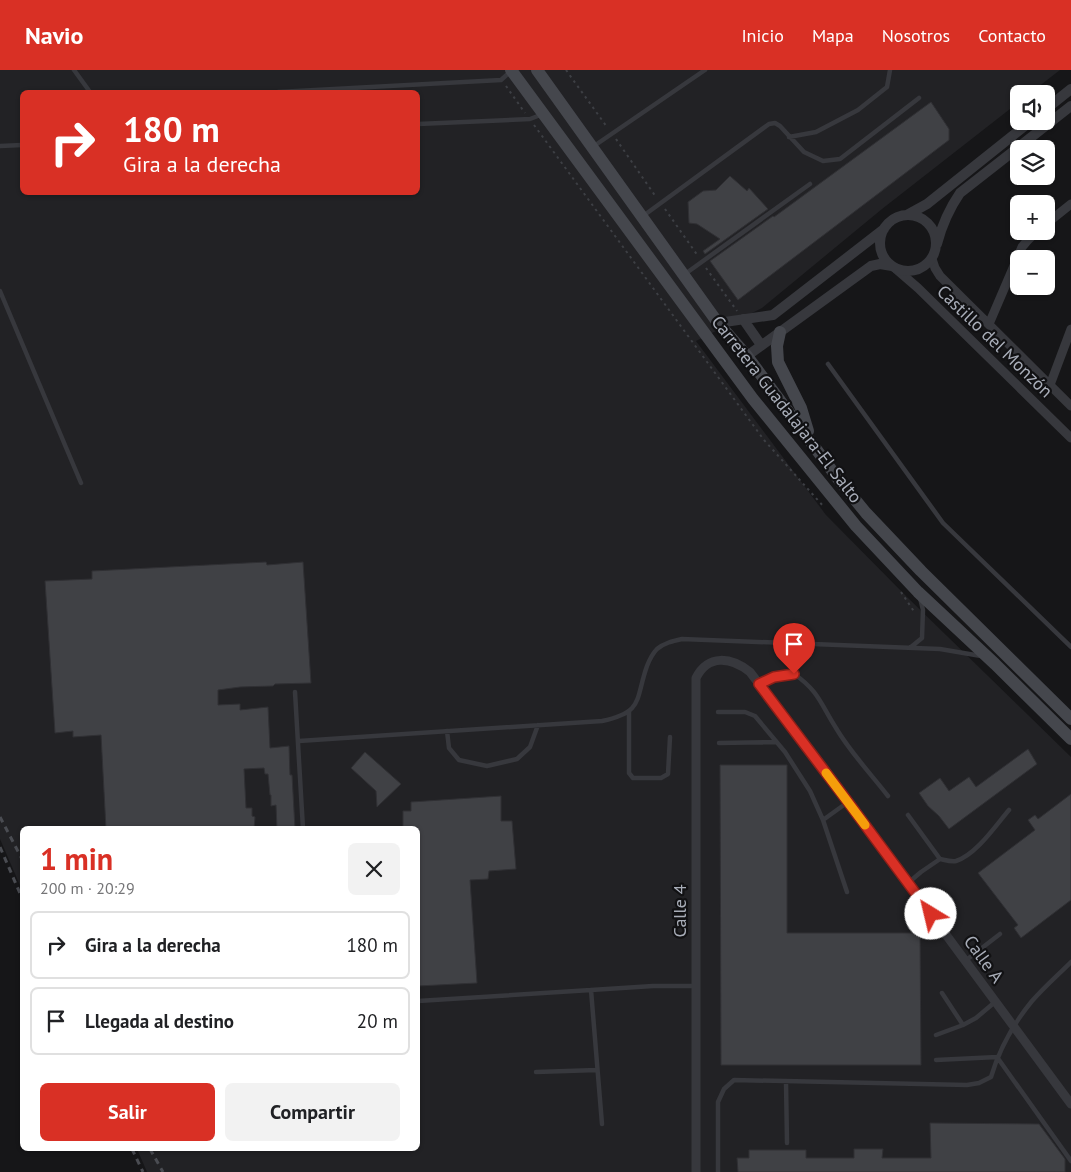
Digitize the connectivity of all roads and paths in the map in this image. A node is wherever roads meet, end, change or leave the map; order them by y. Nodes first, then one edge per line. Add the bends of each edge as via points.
1 (74, 70) edge
2 (511, 70) edge
3 (537, 70) edge
4 (566, 70) edge
5 (705, 70) edge
6 (890, 70) edge
7 (502, 80) junction
8 (1071, 89) edge
9 (89, 90) edge
10 (315, 90) edge
11 (919, 98) dead end
12 (1055, 102) edge
13 (1071, 106) edge
14 (543, 114) junction
15 (530, 118) junction
16 (420, 124) edge
17 (1020, 130) edge
18 (611, 133) junction
19 (790, 137) junction
20 (20, 145) edge
21 (0, 146) edge
22 (592, 147) junction
23 (810, 184) dead end
24 (661, 204) junction
25 (1071, 204) edge
26 (906, 215) junction
27 (642, 217) junction
28 (1055, 217) edge
29 (884, 229) junction
30 (1028, 240) edge
31 (937, 244) junction
32 (932, 259) junction
33 (702, 262) junction
34 (894, 268) junction
35 (684, 275) junction
36 (0, 291) edge
37 (742, 319) junction
38 (718, 322) junction
39 (989, 324) junction
40 (1071, 329) edge
41 (780, 332) junction
42 (761, 345) junction
43 (747, 356) junction
44 (828, 364) dead end
45 (1050, 385) junction
46 (1071, 406) edge
47 (1071, 438) edge
48 (810, 439) junction
49 (81, 483) dead end
50 (918, 592) junction
51 (910, 647) junction
52 (1071, 647) edge
53 (988, 657) junction
54 (715, 661) joint
55 (759, 684) junction
56 (295, 692) dead end
57 (629, 710) junction
58 (718, 712) dead end
59 (1071, 719) edge
60 (538, 725) junction
61 (447, 731) junction
62 (670, 737) dead end
63 (1071, 739) edge
64 (299, 741) junction
65 (776, 742) junction
66 (719, 743) dead end
67 (888, 796) dead end
68 (848, 802) junction
69 (1009, 810) dead end
70 (908, 815) dead end
71 (823, 820) junction
72 (303, 826) edge
73 (940, 859) junction
74 (908, 884) junction
75 (847, 892) dead end
76 (1000, 934) dead end
77 (965, 961) junction
78 (1071, 962) edge
79 (696, 986) junction
80 (591, 990) junction
81 (942, 993) dead end
82 (420, 1001) edge
83 (995, 1002) junction
84 (964, 1025) junction
85 (1014, 1028) junction
86 (936, 1035) dead end
87 (997, 1057) junction
88 (936, 1060) dead end
89 (598, 1070) junction
90 (536, 1072) dead end
91 (786, 1082) junction
92 (1071, 1104) edge
93 (602, 1124) dead end
94 (787, 1143) dead end
95 (1071, 1161) edge
96 (696, 1172) edge
97 (718, 1172) edge

1 - 9 lane
2 - 7 lane
2 - 14 main road, Carretera Guadalajara-El Salto
3 - 22 main road, Carretera Guadalajara-El Salto
4 - 18 path
5 - 18 lane
6 - 19 lane via 887,87 858,110 816,132
7 - 10 lane
7 - 15 path
8 - 12 street
11 - 19 lane via 840,159 824,161 804,152
13 - 31 street via 960,193 942,226
14 - 15 lane
14 - 50 main road, Carretera Guadalajara-El Salto via 753,400 856,526
15 - 16 lane
17 - 26 street via 928,204
18 - 22 lane
18 - 24 path
19 - 24 lane via 780,126 769,124
20 - 21 lane
22 - 27 main road, Carretera Guadalajara-El Salto
23 - 33 lane
24 - 27 lane
24 - 33 path
25 - 28 street
26 - 29 street via 890,222
26 - 31 street via 916,216 931,226
27 - 35 main road, Carretera Guadalajara-El Salto
29 - 34 street via 880,237 882,256
29 - 37 street via 773,314
30 - 39 street
31 - 32 street
32 - 34 street via 924,268 915,271
32 - 39 street, Castillo del Monzón via 940,276
33 - 35 lane
33 - 37 path
34 - 41 street via 880,264 871,266
34 - 47 street, Castillo del Monzón
35 - 38 main road, Carretera Guadalajara-El Salto
36 - 49 lane
37 - 38 street
37 - 42 street
38 - 43 main road, Carretera Guadalajara-El Salto
39 - 45 street, Castillo del Monzón
40 - 45 street
41 - 42 street
41 - 48 main road via 778,362 801,408
42 - 43 street
43 - 48 main road, Carretera Guadalajara-El Salto
44 - 52 lane via 943,523
45 - 46 street, Castillo del Monzón
48 - 59 main road, Carretera Guadalajara-El Salto via 839,480 894,544
50 - 51 lane via 923,610 922,638
50 - 53 main road, Carretera Guadalajara-El Salto
51 - 53 lane
51 - 57 lane via 682,639 656,650 648,663 640,697
53 - 63 main road, Carretera Guadalajara-El Salto
54 - 55 street, Calle A via 729,661 742,666
54 - 79 street, Calle 4 via 700,670 696,678
55 - 67 lane via 774,677 794,674 807,683 836,729
55 - 68 street, Calle A
56 - 64 lane
57 - 60 lane via 620,717 602,721
57 - 62 lane via 629,773 633,778 661,778 668,774
58 - 65 lane via 746,712 755,716
60 - 61 lane
60 - 61 lane via 530,747 517,759 487,766 459,760 449,748
61 - 64 lane
64 - 72 lane
65 - 66 lane
65 - 71 lane via 810,791
68 - 71 lane
68 - 74 street, Calle A
69 - 73 lane via 971,853 956,861
70 - 73 lane
71 - 75 lane
73 - 74 lane
74 - 77 street, Calle A
76 - 77 lane
77 - 83 street, Calle A
78 - 85 lane via 1032,1001
79 - 80 lane
79 - 96 street, Calle 4
80 - 82 lane
80 - 89 lane
81 - 84 lane
83 - 84 lane
83 - 85 street, Calle A
84 - 86 lane
85 - 87 lane
85 - 92 street, Calle A
87 - 88 lane
87 - 91 lane via 991,1077 967,1085
87 - 95 lane
89 - 90 lane
89 - 93 lane
91 - 94 lane
91 - 97 lane via 734,1080 724,1089 718,1102

